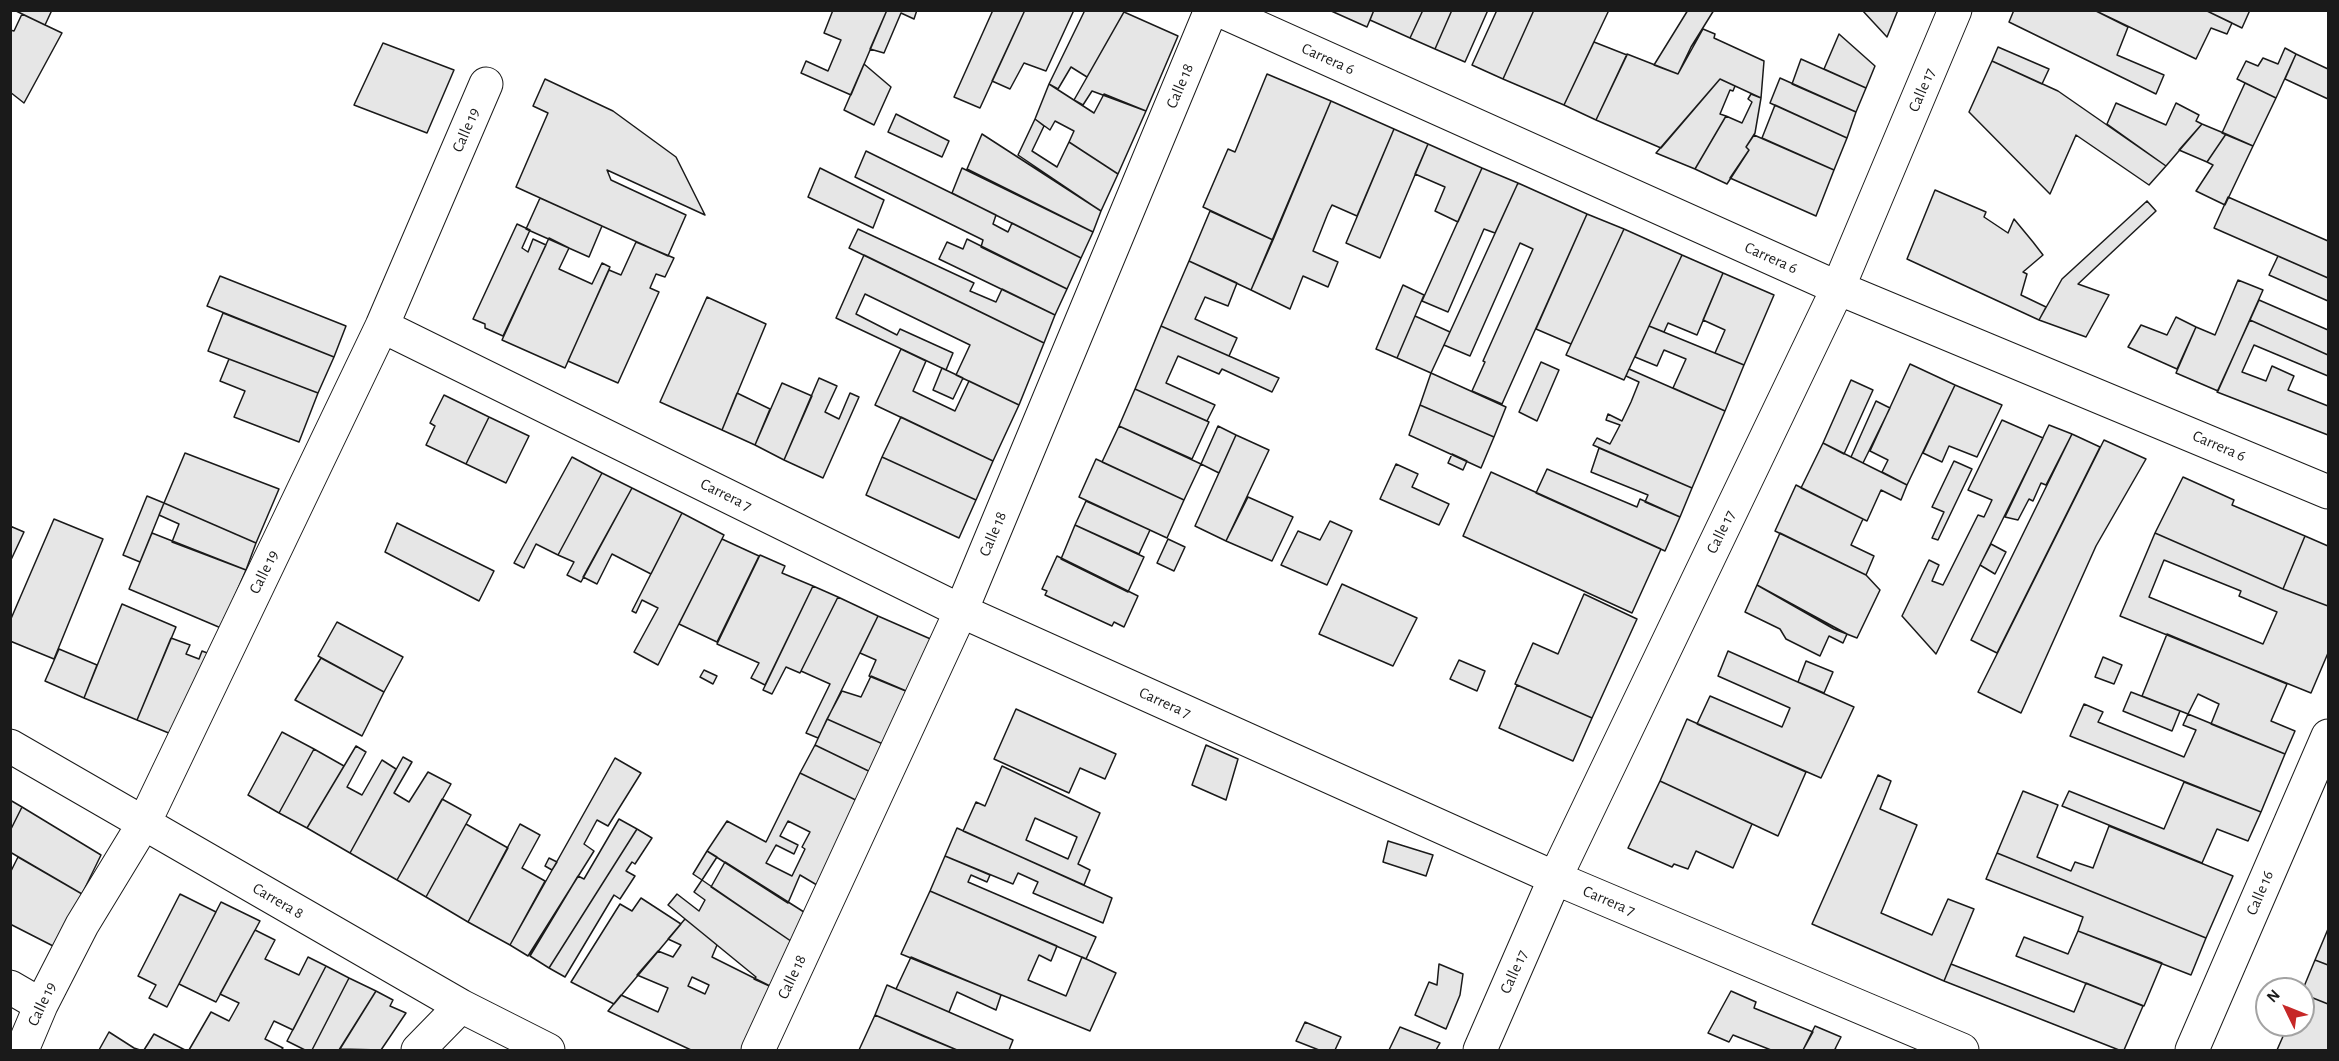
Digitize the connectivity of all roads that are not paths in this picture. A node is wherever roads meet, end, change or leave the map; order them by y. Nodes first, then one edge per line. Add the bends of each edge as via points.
1 (1212, 10) edge
2 (1219, 10) edge
3 (1955, 10) edge
4 (486, 84) dead end
5 (1838, 288) junction
6 (382, 326) junction
7 (2328, 492) edge
8 (961, 611) junction
9 (2328, 736) edge
10 (10, 746) edge
11 (144, 823) junction
12 (1555, 878) junction
13 (10, 987) edge
14 (41, 1005) junction
15 (461, 1006) junction
16 (22, 1050) edge
17 (418, 1050) edge
18 (548, 1050) edge
19 (758, 1050) edge
20 (1480, 1050) edge
21 (1962, 1050) edge
22 (2192, 1050) edge

1 - 8 street, Calle 18
2 - 5 street, Carrera 6
3 - 5 street, Calle 17
4 - 6 street, Calle 19
5 - 7 street, Carrera 6
5 - 12 street, Calle 17
6 - 8 street, Carrera 7
6 - 11 street, Calle 19
8 - 12 street, Carrera 7
8 - 19 street, Calle 18
9 - 22 street, Calle 16
10 - 11 street, Carrera 8
11 - 14 street, Calle 19 via 82,925
11 - 15 street, Carrera 8
12 - 20 street, Calle 17
12 - 21 street, Carrera 7
13 - 14 street
14 - 16 street, Calle 19
15 - 17 street
15 - 18 street, Carrera 8

